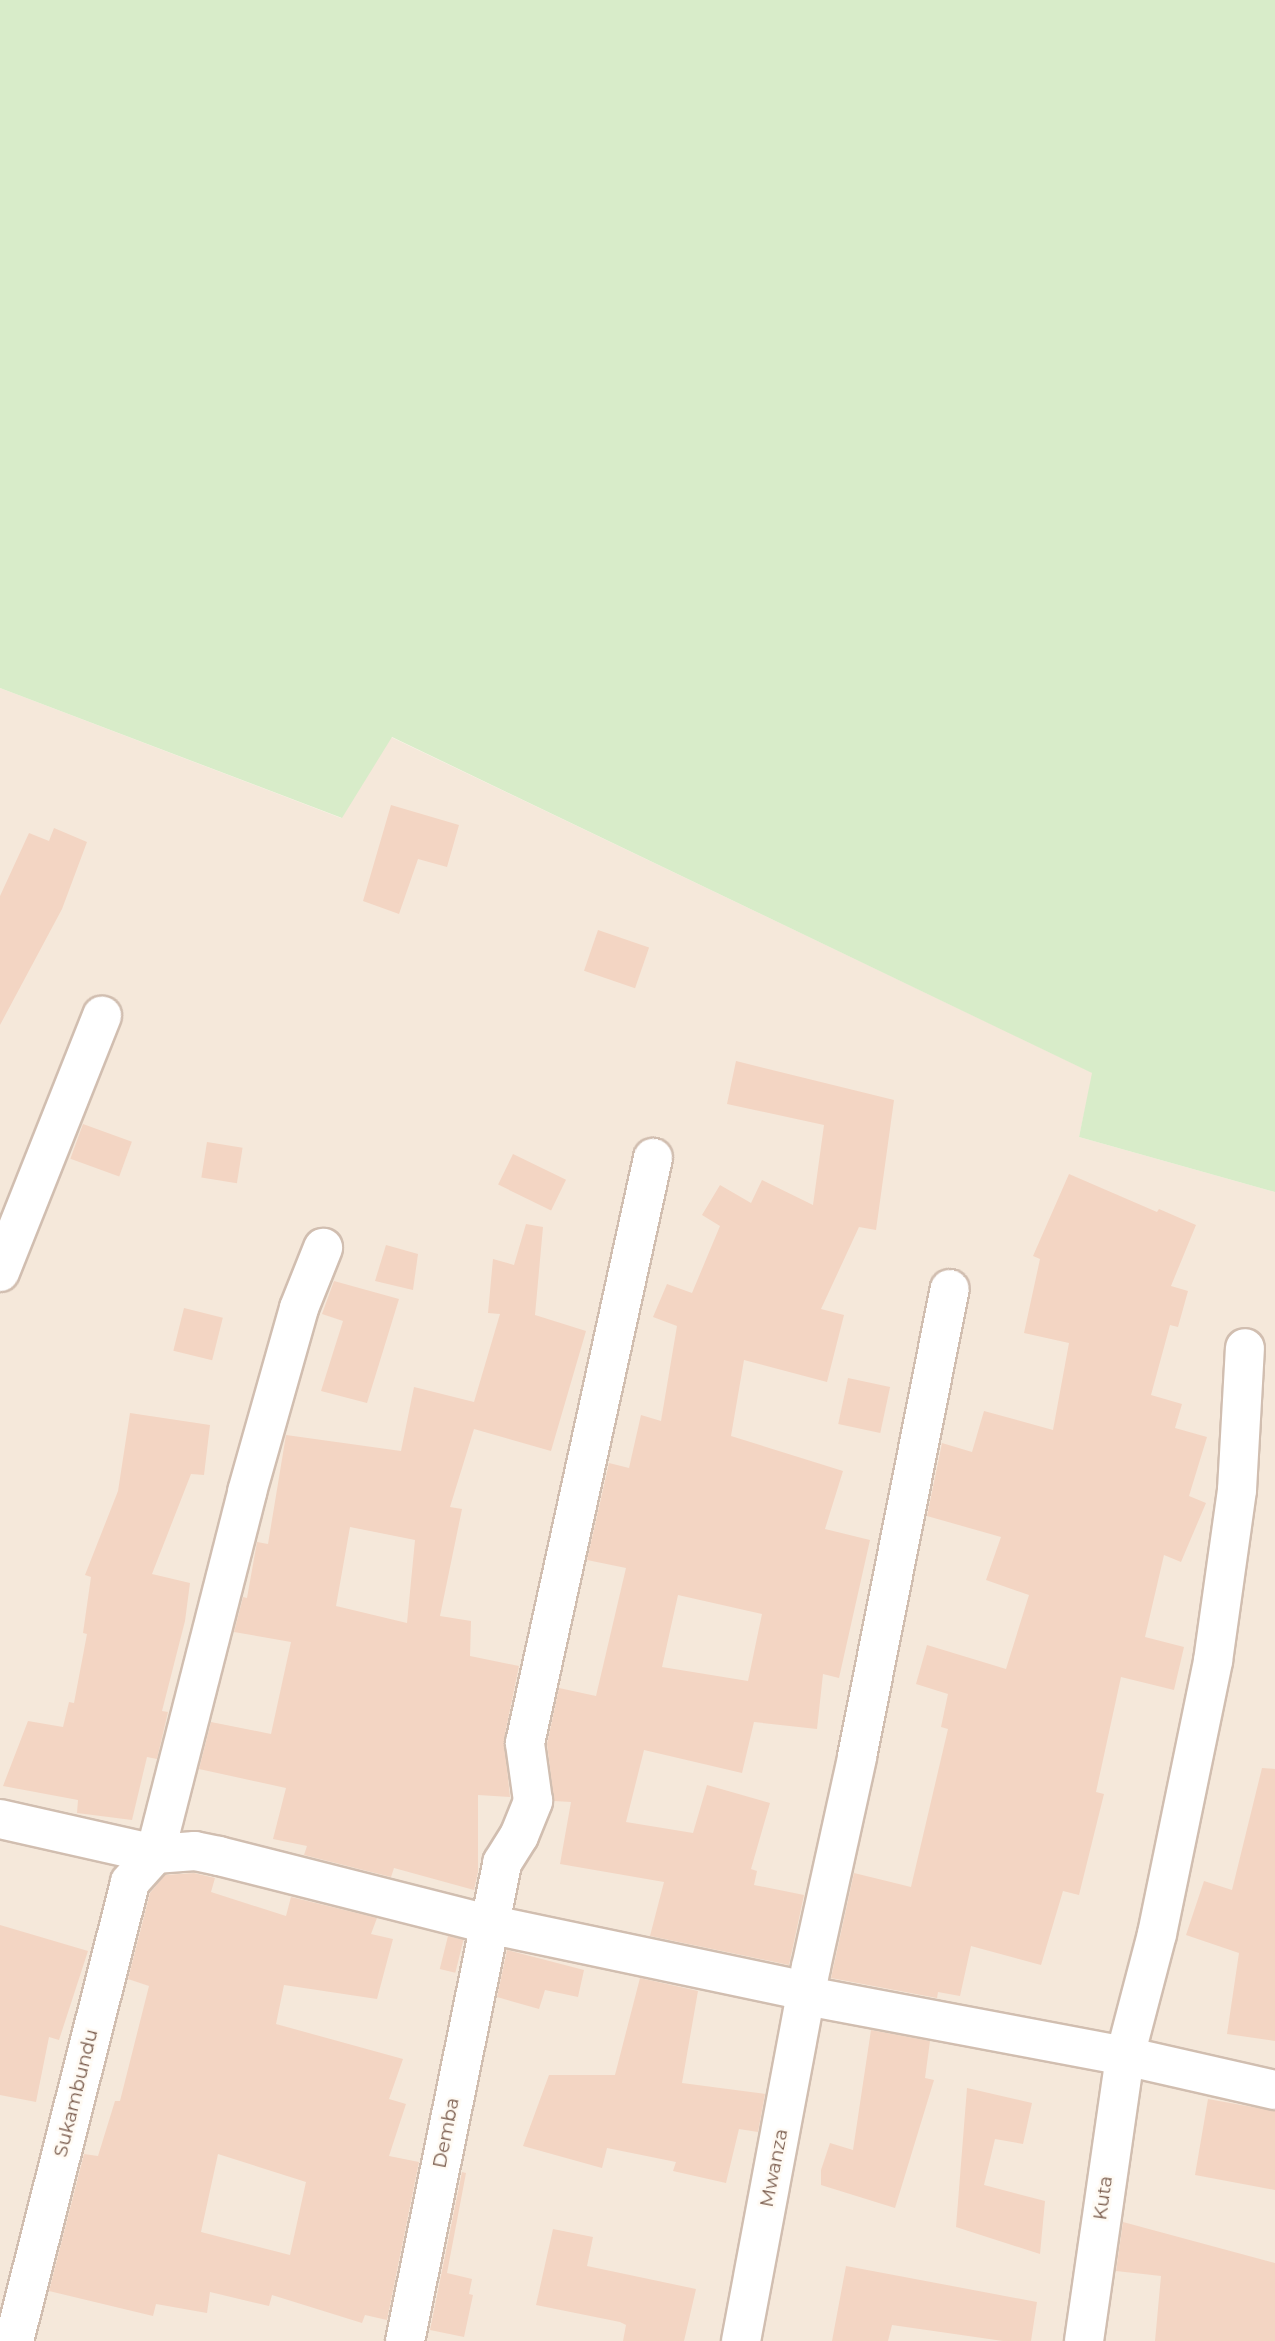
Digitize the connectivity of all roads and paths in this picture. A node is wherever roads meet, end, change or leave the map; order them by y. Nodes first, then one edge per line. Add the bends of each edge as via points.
1 (102, 1016) dead end
2 (653, 1158) dead end
3 (323, 1248) dead end
4 (0, 1272) edge
5 (950, 1289) dead end
6 (1245, 1348) dead end
7 (0, 1819) edge
8 (155, 1854) junction
9 (488, 1924) junction
10 (807, 1996) junction
11 (1125, 2056) junction
12 (1275, 2090) edge
13 (14, 2341) edge
14 (405, 2341) edge
15 (741, 2341) edge
16 (1084, 2341) edge

1 - 4 street
2 - 9 street, Demba via 525,1743 533,1801 502,1863
3 - 8 street via 299,1308 247,1492
5 - 10 street, Mwanza
6 - 11 street, Kuta via 1237,1490 1213,1661 1157,1934
7 - 8 street
8 - 9 street via 195,1851 219,1856
8 - 13 street, Sukambundu via 130,1882
9 - 10 street via 792,1988
9 - 14 street, Demba
10 - 11 street
10 - 15 street, Mwanza
11 - 12 street
11 - 16 street, Kuta

